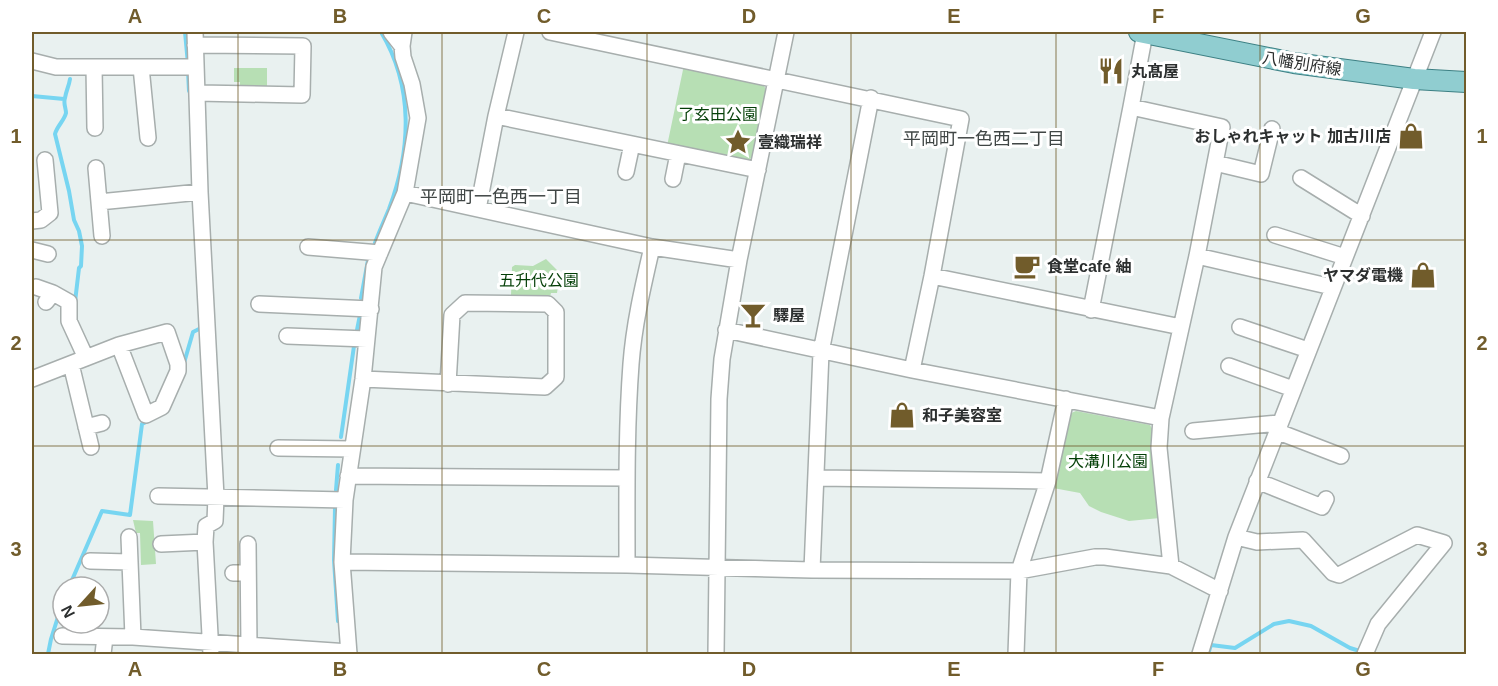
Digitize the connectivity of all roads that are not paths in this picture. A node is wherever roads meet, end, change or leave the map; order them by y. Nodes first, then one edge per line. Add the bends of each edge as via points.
1 (391, 32) edge
2 (516, 32) edge
3 (550, 32) edge
4 (786, 32) edge
5 (1142, 32) edge
6 (1433, 32) edge
7 (195, 38) edge
8 (403, 39) edge
9 (32, 61) edge
10 (94, 67) junction
11 (141, 67) junction
12 (196, 67) junction
13 (777, 79) junction
14 (1414, 79) junction
15 (1467, 82) edge
16 (197, 93) junction
17 (871, 98) junction
18 (1131, 107) junction
19 (496, 116) junction
20 (95, 129) dead end
21 (1272, 129) dead end
22 (148, 138) dead end
23 (632, 144) junction
24 (678, 154) junction
25 (45, 160) dead end
26 (1215, 163) junction
27 (96, 168) dead end
28 (758, 170) junction
29 (626, 172) dead end
30 (1301, 178) dead end
31 (673, 179) dead end
32 (200, 192) junction
33 (405, 194) junction
34 (99, 202) junction
35 (478, 209) junction
36 (1362, 216) junction
37 (32, 221) edge
38 (1275, 235) dead end
39 (102, 236) dead end
40 (316, 243) dead end
41 (652, 247) junction
42 (32, 250) edge
43 (380, 253) junction
44 (48, 254) dead end
45 (1197, 256) junction
46 (1345, 257) junction
47 (739, 260) junction
48 (932, 276) junction
49 (36, 287) dead end
50 (1332, 287) junction
51 (259, 304) dead end
52 (371, 309) junction
53 (1091, 310) junction
54 (1181, 327) junction
55 (1240, 327) dead end
56 (726, 330) junction
57 (287, 336) dead end
58 (367, 339) junction
59 (118, 345) junction
60 (1308, 350) junction
61 (821, 352) junction
62 (86, 358) junction
63 (70, 363) junction
64 (1229, 366) dead end
65 (912, 370) junction
66 (32, 379) edge
67 (363, 379) junction
68 (448, 384) junction
69 (1293, 389) junction
70 (1066, 399) junction
71 (1161, 418) junction
72 (102, 423) dead end
73 (86, 427) junction
74 (1278, 427) junction
75 (1193, 431) dead end
76 (286, 444) dead end
77 (91, 447) dead end
78 (352, 449) junction
79 (1341, 456) dead end
80 (348, 476) junction
81 (627, 478) junction
82 (816, 478) junction
83 (1048, 481) junction
84 (1257, 481) junction
85 (158, 496) dead end
86 (216, 497) junction
87 (1326, 499) dead end
88 (345, 500) junction
89 (129, 537) dead end
90 (1236, 537) junction
91 (205, 542) junction
92 (161, 544) dead end
93 (248, 544) dead end
94 (90, 561) dead end
95 (130, 562) junction
96 (342, 562) junction
97 (627, 565) junction
98 (1171, 566) junction
99 (717, 567) junction
100 (813, 570) junction
101 (1019, 571) junction
102 (233, 573) dead end
103 (248, 573) junction
104 (1220, 591) junction
105 (62, 636) dead end
106 (105, 637) junction
107 (133, 637) junction
108 (249, 646) junction
109 (211, 649) edge
110 (1367, 650) edge
111 (349, 653) edge
112 (103, 654) edge
113 (716, 654) edge
114 (1016, 654) edge
115 (1200, 654) edge

1 - 8 street
2 - 19 street
3 - 13 street
4 - 13 street
5 - 14 main road, 八幡別府線 via 1294,63
5 - 18 street
6 - 14 street
7 - 12 street
7 - 16 street via 303,46 302,95
8 - 33 street via 418,118
9 - 10 street via 56,67
10 - 11 street
10 - 20 street
11 - 12 street
11 - 22 street
12 - 16 street
13 - 17 street
13 - 28 street
14 - 15 main road, 八幡別府線
14 - 36 street
16 - 32 street
17 - 48 street via 962,119
17 - 61 street
18 - 26 street via 1222,127
18 - 53 street
19 - 23 street
19 - 35 street
21 - 26 street via 1275,149 1261,174
23 - 24 street
23 - 29 street
24 - 28 street
24 - 31 street
25 - 37 street via 50,213
26 - 45 street
27 - 34 street
28 - 47 street
30 - 36 street
32 - 34 street
32 - 86 street
33 - 35 street
33 - 43 street
34 - 39 street
35 - 41 street
36 - 46 street
38 - 46 street
40 - 43 street
41 - 47 street
41 - 81 street via 639,300 631,363
42 - 44 street
43 - 52 street via 374,267
45 - 50 street
45 - 54 street
46 - 50 street
47 - 56 street
48 - 53 street
48 - 65 street
49 - 62 street via 50,297 69,302 69,321
50 - 60 street
51 - 52 street
52 - 58 street
53 - 54 street
54 - 71 street
55 - 60 street
56 - 61 street
56 - 99 street via 719,399
57 - 58 street
58 - 67 street
59 - 59 street via 146,415 162,407 178,371 167,332
59 - 62 street
60 - 69 street
61 - 65 street
61 - 82 street
62 - 63 street
63 - 66 street
63 - 73 street
64 - 69 street
65 - 70 street
67 - 68 street
67 - 78 street
68 - 68 street via 452,315 465,303 548,304 556,312 556,377 544,387
69 - 74 street
70 - 71 street
70 - 83 street
71 - 98 street via 1159,448
72 - 73 street
73 - 77 street
74 - 75 street
74 - 79 street
74 - 84 street
76 - 78 street
78 - 80 street
80 - 81 street
80 - 88 street
81 - 97 street
82 - 83 street
82 - 100 street
83 - 101 street
84 - 87 street via 1322,507
84 - 90 street
85 - 86 street
86 - 88 street
86 - 91 street via 215,521 206,526
88 - 96 street
89 - 95 street
90 - 104 street
90 - 110 street via 1257,542 1303,540 1339,575 1417,535 1444,543 1378,624
91 - 92 street
91 - 109 street
93 - 103 street
94 - 95 street
95 - 107 street
96 - 97 street
96 - 111 street
97 - 99 street
98 - 101 street via 1095,557
98 - 104 street
99 - 100 street
99 - 113 street
100 - 101 street
101 - 114 street
102 - 103 street
103 - 108 street
104 - 115 street
105 - 106 street
106 - 107 street
106 - 112 street
107 - 109 street
108 - 109 street
108 - 111 street

